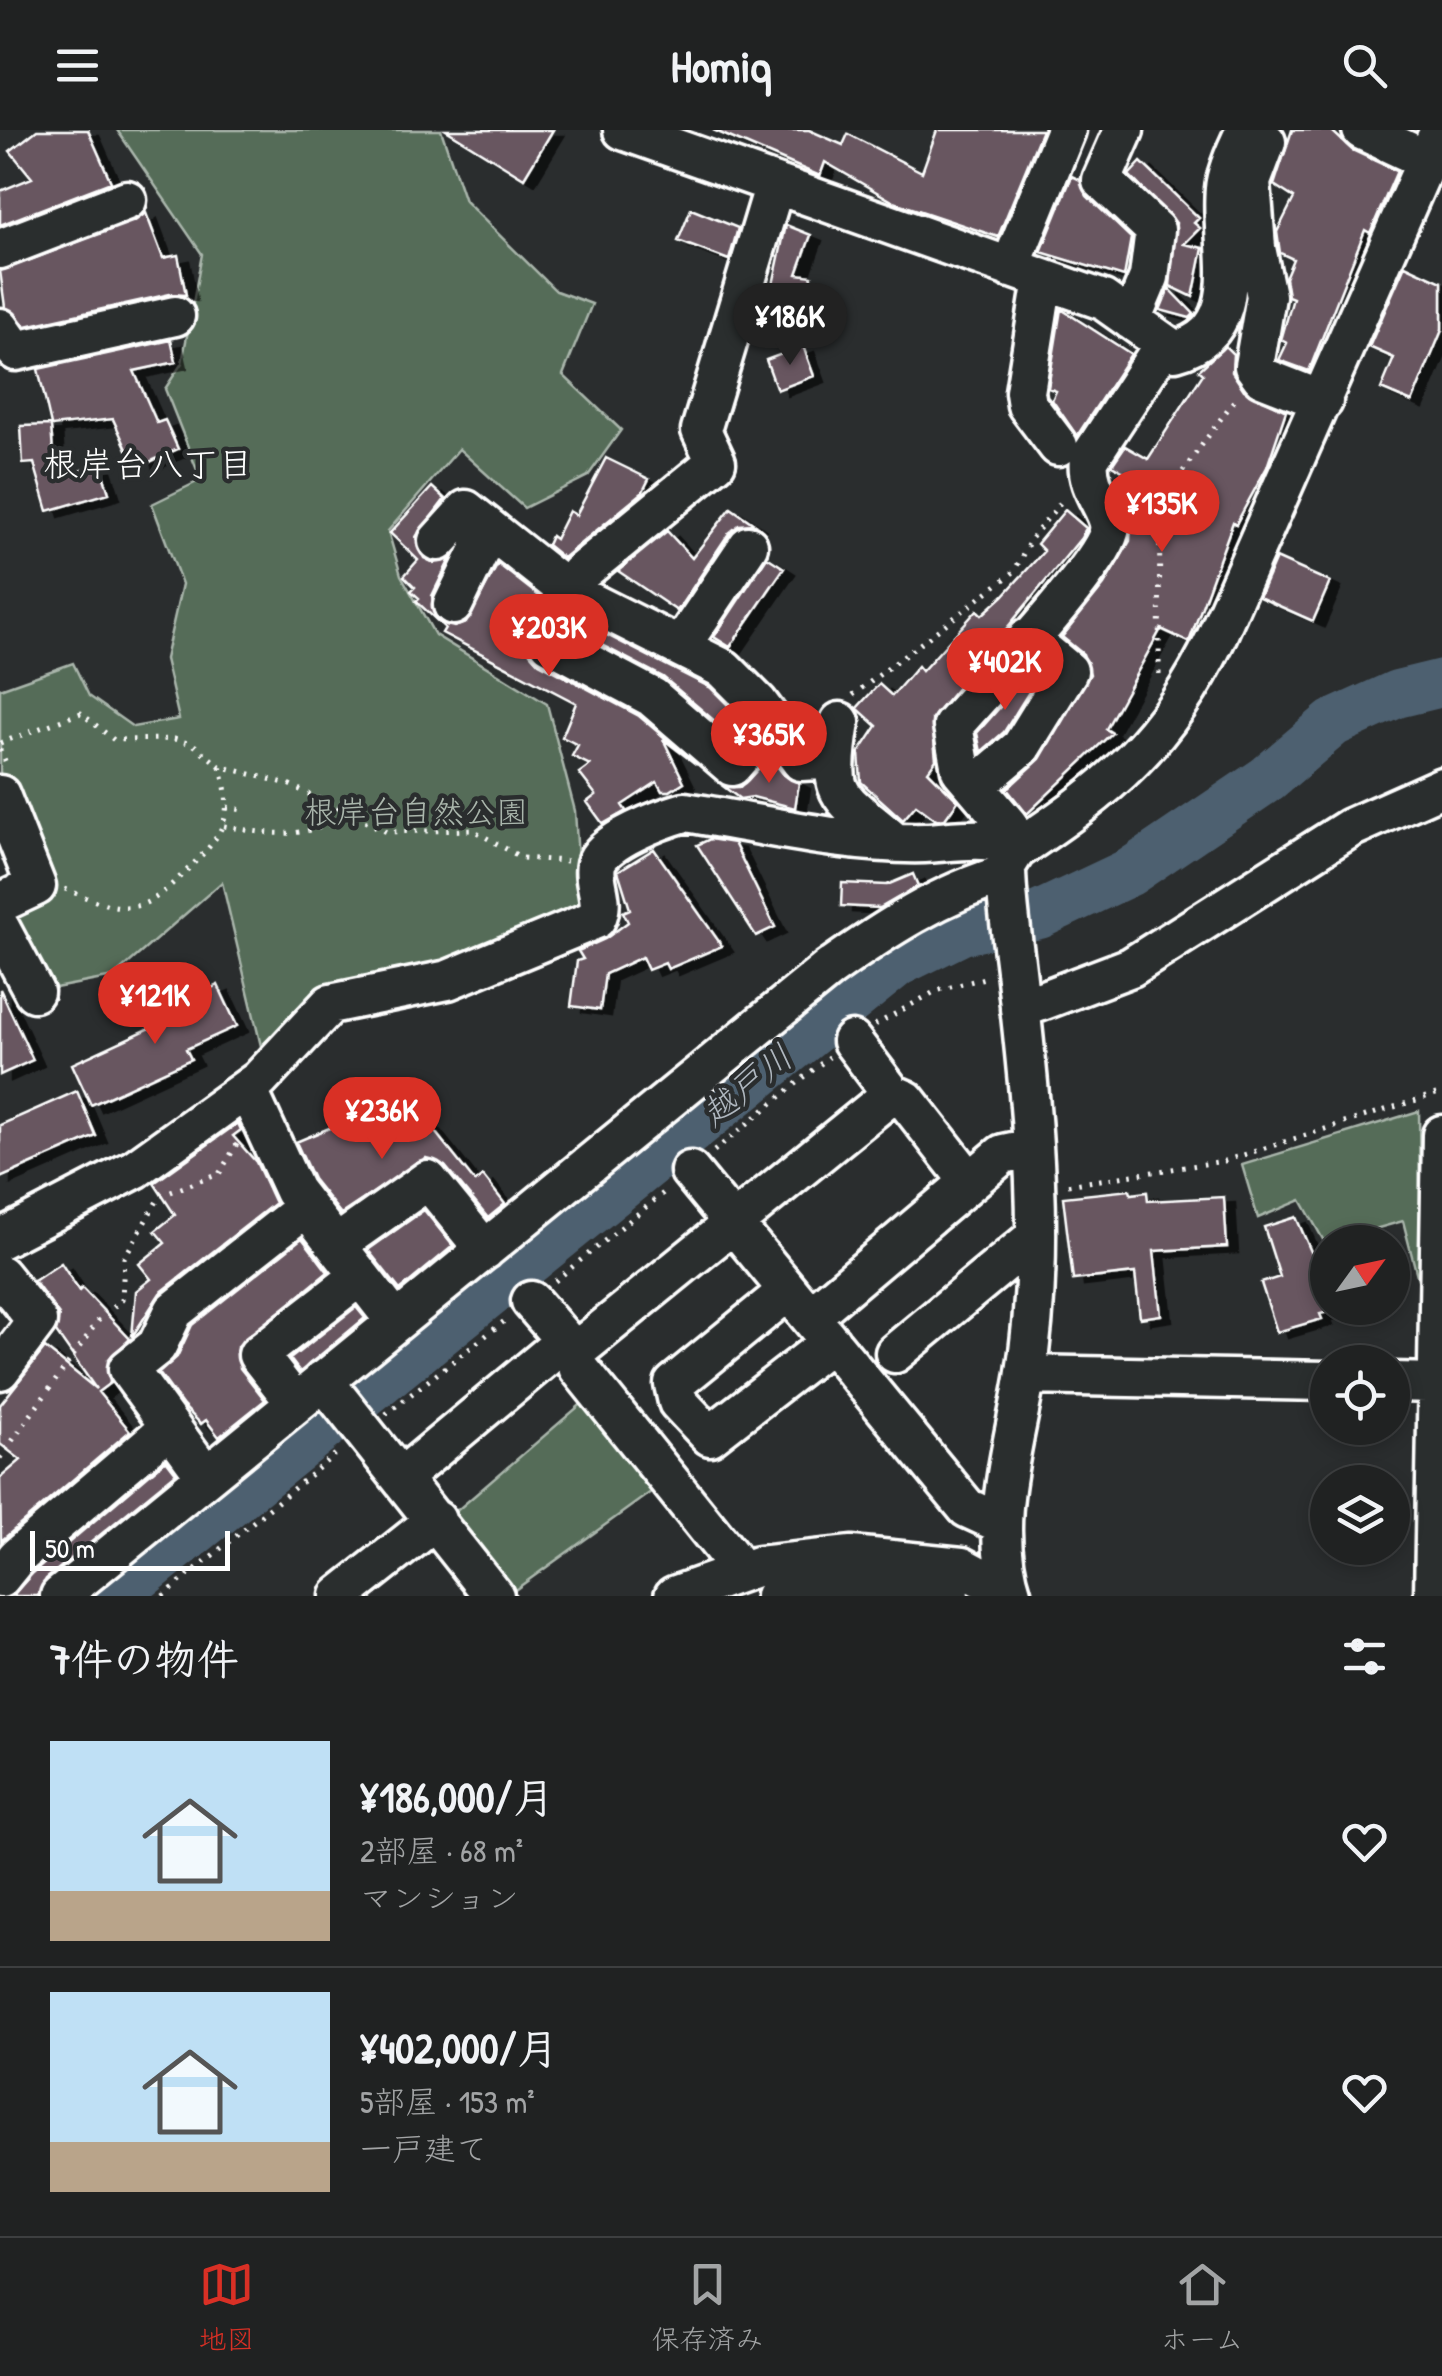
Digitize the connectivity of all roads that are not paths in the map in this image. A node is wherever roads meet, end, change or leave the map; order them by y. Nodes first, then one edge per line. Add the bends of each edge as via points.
1 (623, 130) edge
2 (1066, 130) edge
3 (1124, 130) edge
4 (1246, 130) edge
5 (1270, 130) edge
6 (1362, 130) edge
7 (1433, 145) edge
8 (775, 184) junction
9 (127, 200) dead end
10 (0, 249) edge
11 (1027, 274) junction
12 (175, 316) dead end
13 (1132, 320) junction
14 (0, 328) edge
15 (1163, 346) junction
16 (1322, 401) junction
17 (1058, 446) dead end
18 (490, 531) junction
19 (438, 541) dead end
20 (748, 546) dead end
21 (568, 590) junction
22 (453, 605) dead end
23 (1028, 638) junction
24 (680, 647) junction
25 (840, 722) road end
26 (770, 724) junction
27 (834, 759) junction
28 (4, 781) edge
29 (974, 786) junction
30 (1442, 786) edge
31 (895, 844) junction
32 (1009, 871) junction
33 (0, 903) edge
34 (0, 928) edge
35 (1017, 981) junction
36 (34, 992) dead end
37 (852, 1041) road end
38 (892, 1094) junction
39 (255, 1106) junction
40 (1442, 1135) edge
41 (1031, 1148) junction
42 (690, 1171) road end
43 (970, 1182) junction
44 (306, 1206) junction
45 (735, 1226) junction
46 (1036, 1236) junction
47 (0, 1240) edge
48 (336, 1245) junction
49 (485, 1250) junction
50 (0, 1276) edge
51 (360, 1276) junction
52 (531, 1301) road end
53 (810, 1317) junction
54 (396, 1322) junction
55 (570, 1347) junction
56 (895, 1353) dead end
57 (0, 1370) edge
58 (1026, 1375) junction
59 (1310, 1382) edge
60 (1410, 1382) edge
61 (1438, 1383) junction
62 (315, 1390) junction
63 (170, 1427) junction
64 (206, 1476) junction
65 (402, 1477) junction
66 (436, 1520) junction
67 (1002, 1524) junction
68 (740, 1570) junction
69 (0, 1578) edge
70 (1003, 1595) edge
71 (60, 1596) edge
72 (340, 1596) edge
73 (494, 1596) edge
74 (674, 1596) edge
75 (775, 1596) edge
76 (949, 1596) edge
77 (1434, 1596) edge

1 - 8 street
2 - 11 street
3 - 13 street via 1102,180 1156,230 1149,277
4 - 15 street via 1224,185 1227,300 1221,320 1190,346
5 - 16 street via 1251,182 1266,296 1254,366 1262,377
6 - 7 street
7 - 16 street
8 - 11 street
8 - 21 street via 701,430 716,462
9 - 10 street
11 - 13 street via 1103,300
11 - 17 street via 1027,405
12 - 14 street via 16,351
13 - 15 street
15 - 23 street via 1089,460 1086,479 1109,520 1108,533 1090,566
16 - 32 street via 1180,706 1110,785
18 - 19 street via 466,510
18 - 21 street
18 - 22 street
20 - 24 street
21 - 24 street
21 - 26 street via 544,630 550,643 652,696 732,766
23 - 29 street via 953,726 961,770
23 - 29 street via 1068,671 1020,747
24 - 26 street via 724,669
25 - 27 street
26 - 27 street via 801,761
27 - 31 street via 834,787 847,806
28 - 33 street via 36,886
29 - 32 street via 1008,825
30 - 35 street via 1350,828 1131,968
31 - 32 street via 1008,843
31 - 39 street via 685,812 665,817 607,847 596,864 602,908 596,919 448,980 330,1004
32 - 35 street
32 - 49 street via 893,924 829,969
34 - 36 street
35 - 41 street
37 - 38 street
38 - 43 street via 906,1100
38 - 45 street
39 - 44 street
39 - 47 street
40 - 61 street
41 - 43 street via 1003,1154
41 - 46 street
42 - 45 street
43 - 53 street
44 - 48 street
44 - 63 street via 174,1311 157,1346 128,1369
45 - 53 street
45 - 55 street
46 - 56 street
46 - 58 street
48 - 49 street via 428,1180
48 - 51 street
49 - 54 street
50 - 57 street via 37,1321
51 - 54 street
51 - 62 street via 258,1355
52 - 55 street
53 - 67 street via 966,1508
54 - 62 street
55 - 65 street
55 - 68 street via 578,1367
58 - 59 street
58 - 67 street
60 - 61 street
61 - 77 street
62 - 64 street
62 - 65 street
63 - 64 street
63 - 69 street via 16,1557
64 - 71 street
65 - 66 street
66 - 72 street
66 - 73 street
67 - 70 street
68 - 70 street via 851,1556 962,1567
68 - 74 street
75 - 76 street via 837,1588

